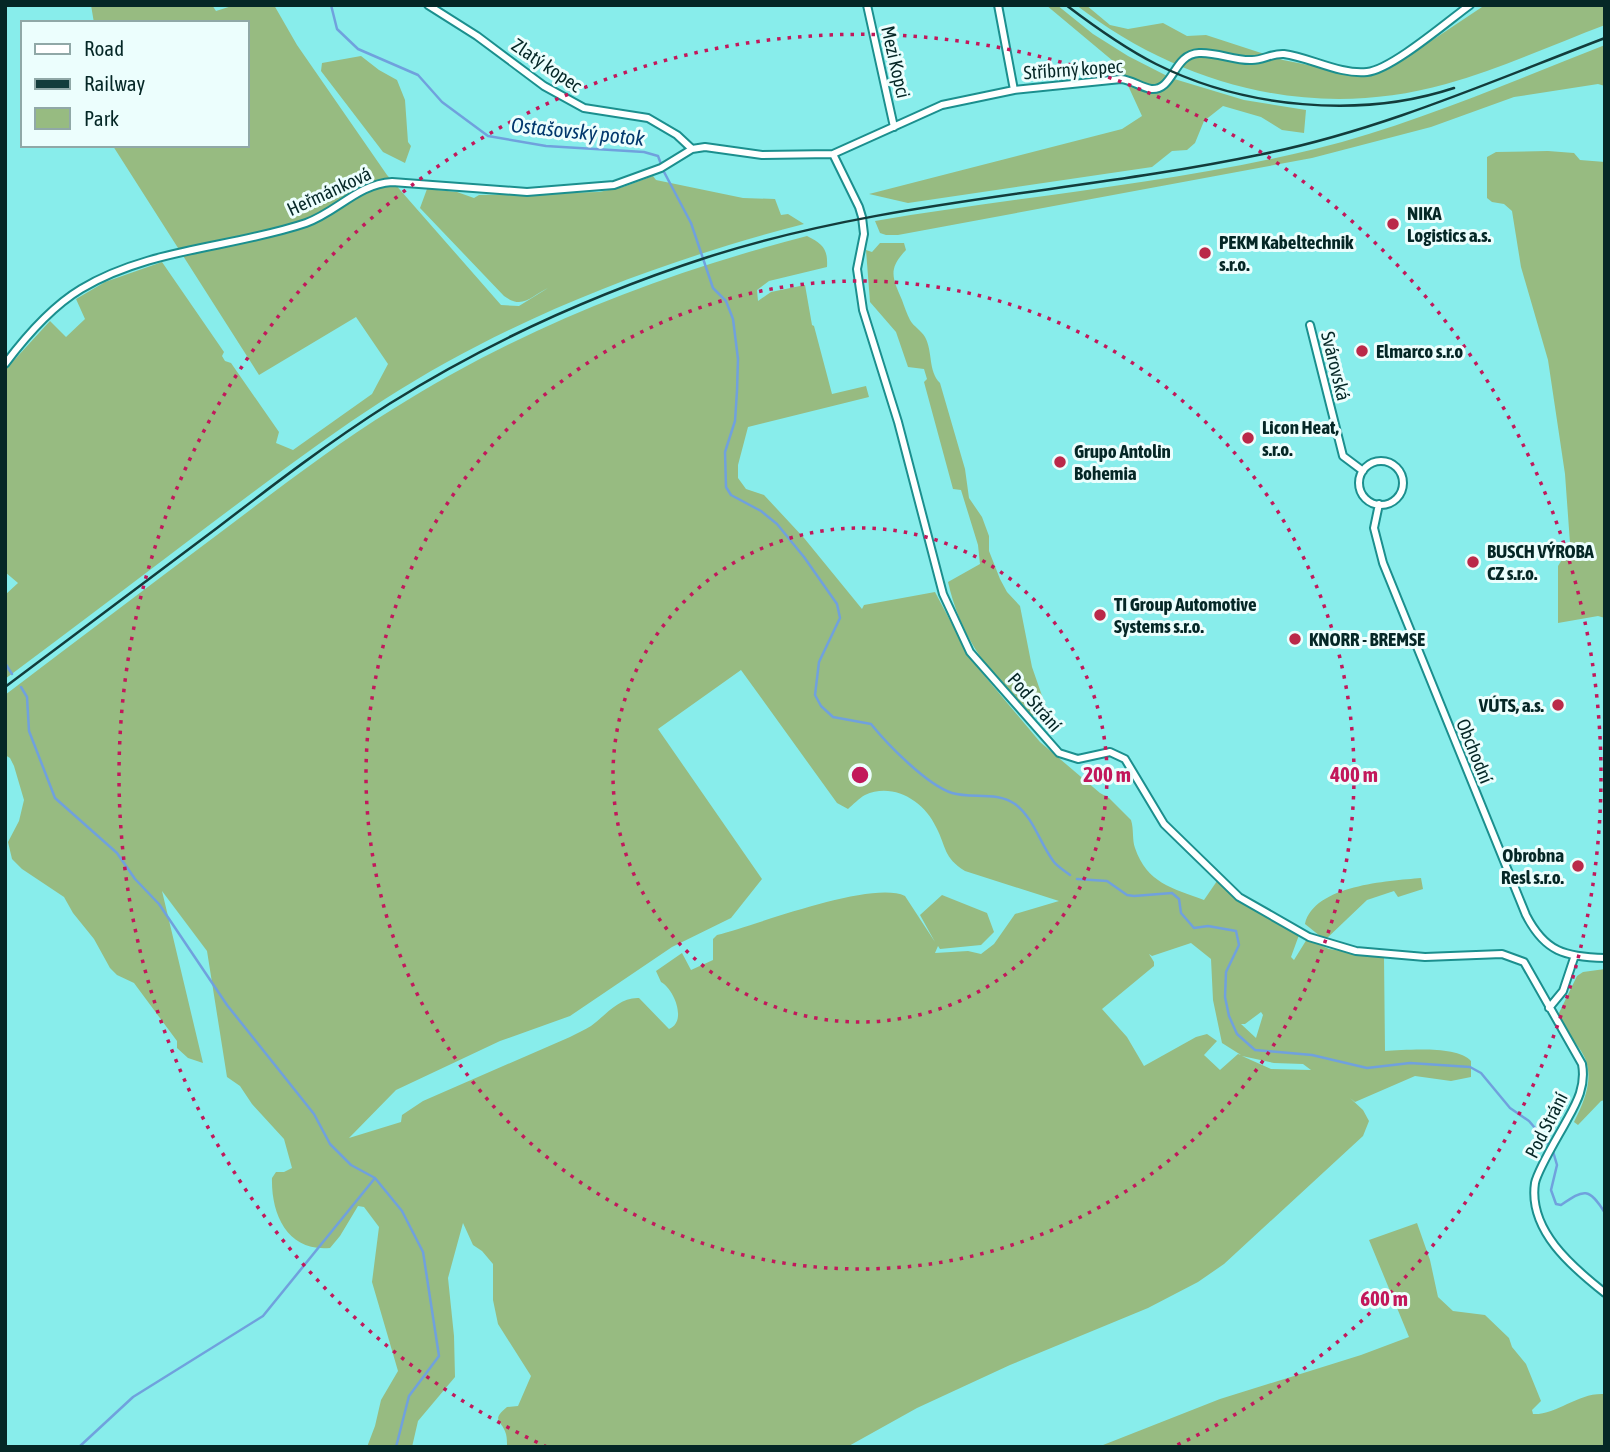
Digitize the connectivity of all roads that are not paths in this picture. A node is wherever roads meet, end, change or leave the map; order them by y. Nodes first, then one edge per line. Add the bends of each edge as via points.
1 (428, 5) edge
2 (867, 5) edge
3 (998, 5) edge
4 (1470, 5) edge
5 (1014, 90) junction
6 (894, 127) junction
7 (692, 149) junction
8 (833, 154) junction
9 (1310, 325) dead end
10 (5, 364) edge
11 (1363, 471) junction
12 (1379, 504) junction
13 (1574, 958) junction
14 (1605, 958) edge
15 (1549, 1008) junction
16 (1605, 1293) edge

1 - 7 street, Zlatý kopec via 544,86 584,108 648,118
2 - 6 street, Mezi Kopci
3 - 5 street, Stříbrný kopec
4 - 5 street, Stříbrný kopec via 1388,64 1368,72 1283,54 1252,60 1195,53 1181,60 1165,85 1158,88 1121,79
5 - 6 street, Stříbrný kopec via 942,105
6 - 8 street, Stříbrný kopec
7 - 8 street, Stříbrný kopec via 762,155
7 - 10 street, Heřmánková via 661,168 614,185 527,192 376,184 310,222 143,261 81,289 39,323
8 - 15 street, Pod Strání via 862,217 864,234 857,270 863,310 943,594 970,652 1059,753 1078,759 1110,752 1125,759 1164,824 1239,897 1309,937 1356,951 1426,957 1502,954 1524,962
9 - 11 street, Svárovská via 1343,456
11 - 12 street via 1361,491
11 - 12 street via 1384,461 1402,474 1397,498
12 - 13 street, Obchodní via 1374,528 1383,563 1526,915 1545,942
13 - 14 street, Obchodní
13 - 15 street via 1563,991
15 - 16 street, Pod Strání via 1584,1074 1581,1094 1535,1181 1537,1213 1542,1228 1573,1265

